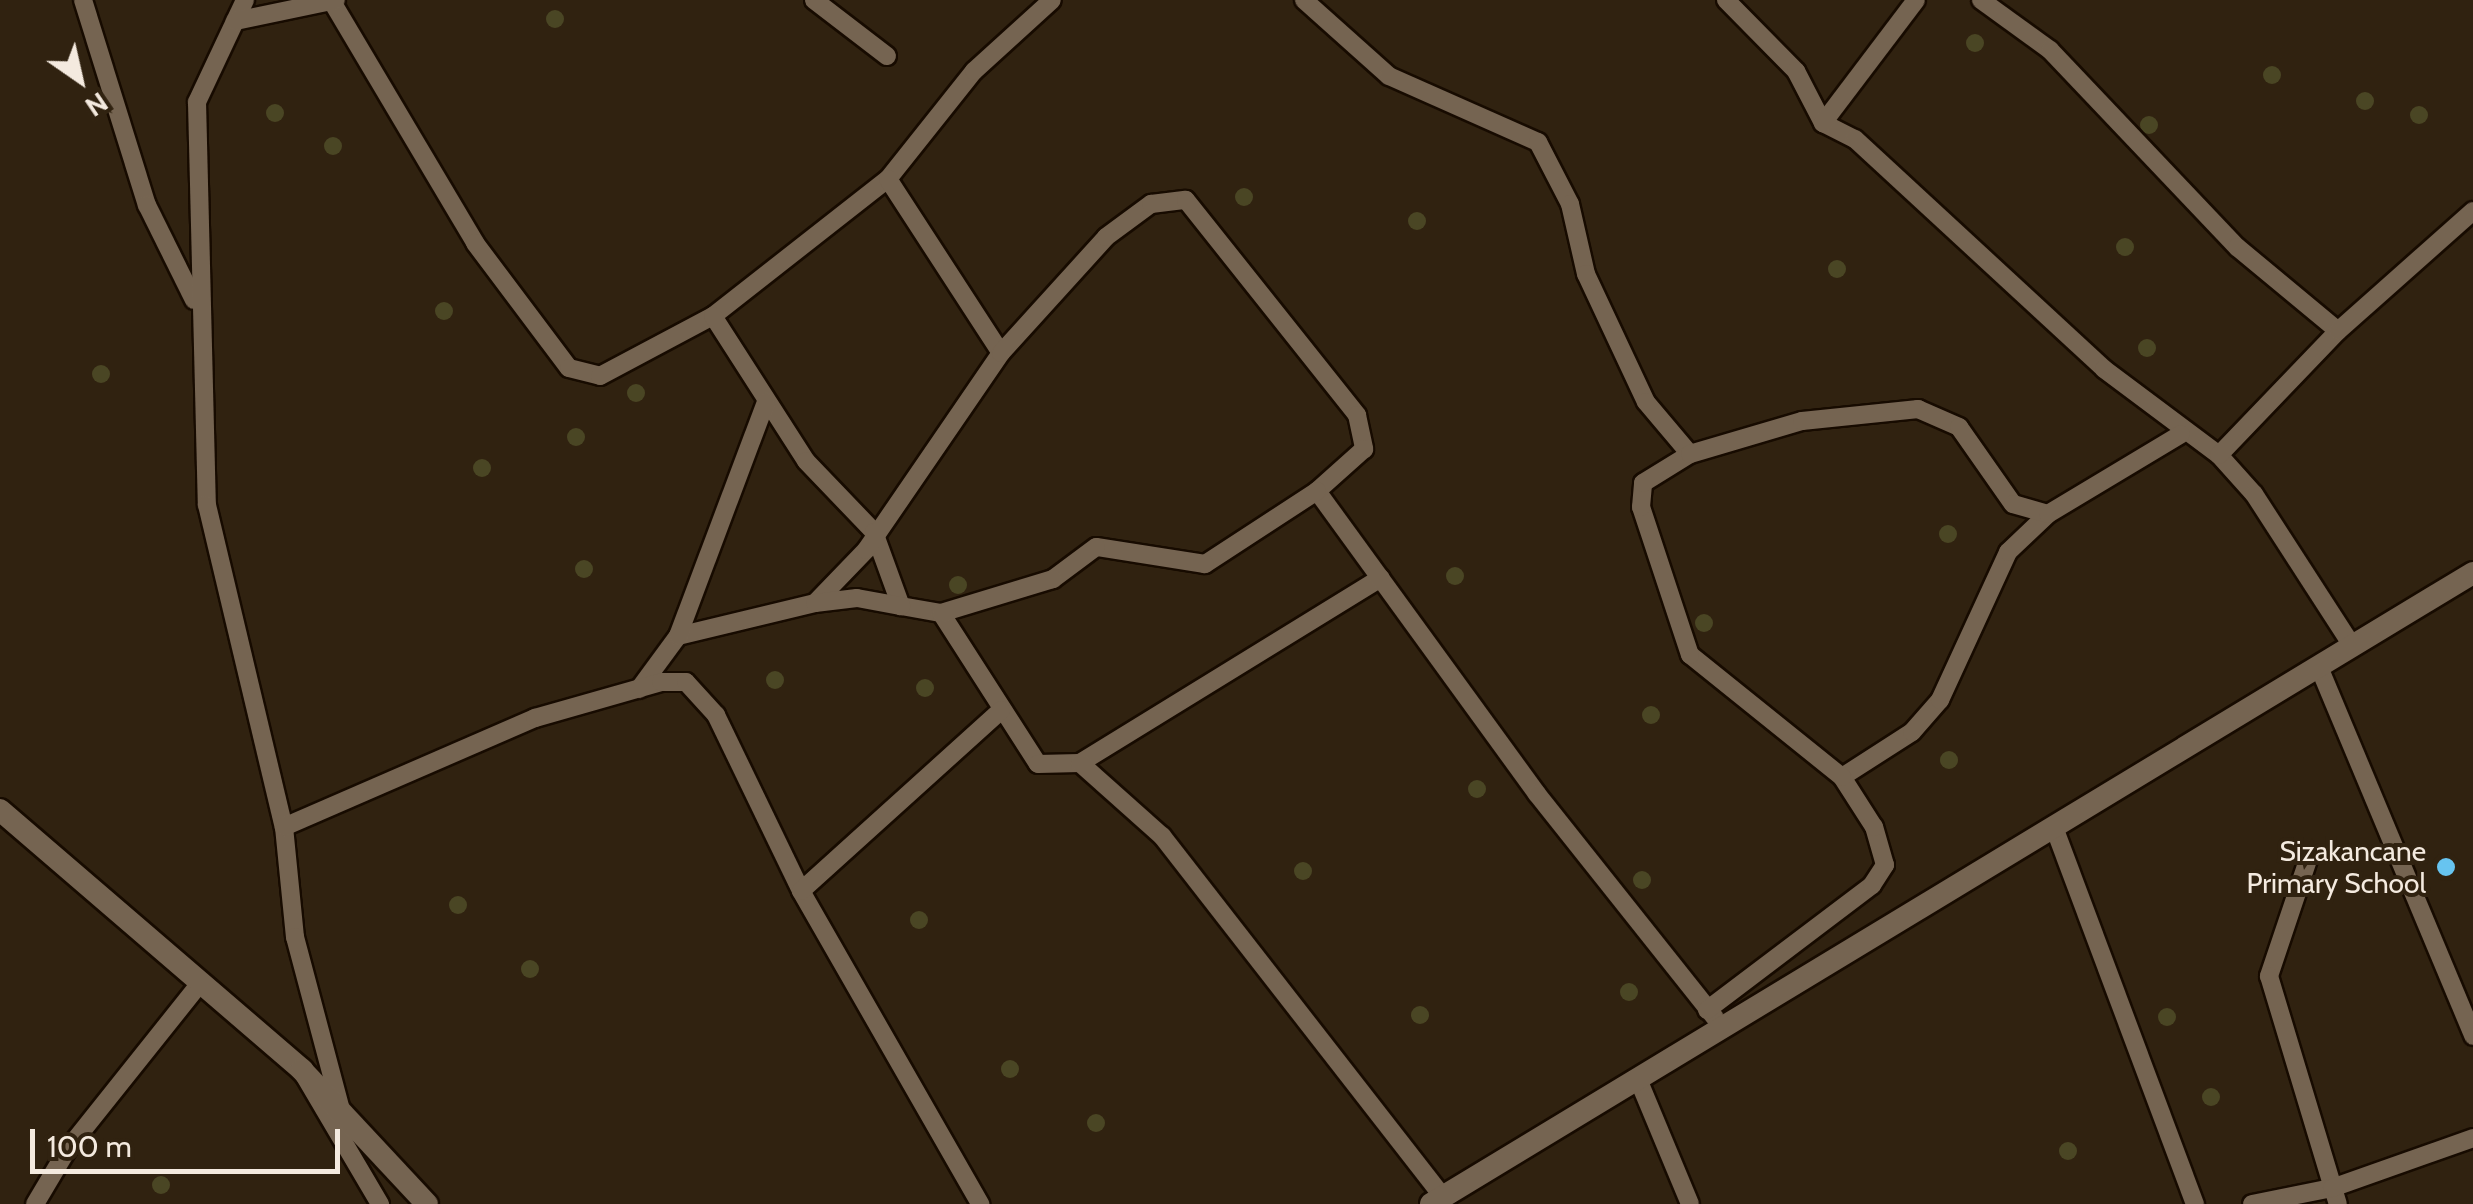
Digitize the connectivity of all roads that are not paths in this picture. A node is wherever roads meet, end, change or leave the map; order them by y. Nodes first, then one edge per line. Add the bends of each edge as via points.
1 (83, 0) edge
2 (245, 0) edge
3 (814, 0) edge
4 (1052, 0) edge
5 (1304, 0) edge
6 (1726, 0) edge
7 (1916, 0) edge
8 (1981, 0) edge
9 (334, 1) edge
10 (235, 20) junction
11 (888, 56) dead end
12 (1823, 123) junction
13 (888, 179) junction
14 (2473, 212) edge
15 (196, 305) junction
16 (713, 316) junction
17 (2338, 332) junction
18 (1001, 353) junction
19 (766, 402) junction
20 (2181, 434) junction
21 (1690, 454) junction
22 (2218, 456) junction
23 (1316, 491) junction
24 (2048, 514) junction
25 (874, 532) junction
26 (2473, 573) edge
27 (1382, 578) junction
28 (815, 603) junction
29 (901, 606) junction
30 (941, 612) junction
31 (678, 636) junction
32 (2353, 647) junction
33 (2319, 667) junction
34 (638, 689) junction
35 (1001, 710) junction
36 (1080, 763) junction
37 (1842, 777) junction
38 (0, 810) edge
39 (284, 827) junction
40 (2054, 828) junction
41 (2310, 854) dead end
42 (801, 892) junction
43 (201, 982) junction
44 (1714, 1018) junction
45 (2473, 1036) edge
46 (302, 1070) junction
47 (1638, 1079) junction
48 (341, 1110) junction
49 (2473, 1138) edge
50 (2335, 1196) edge
51 (1437, 1200) edge
52 (35, 1204) edge
53 (380, 1204) edge
54 (427, 1204) edge
55 (980, 1204) edge
56 (1690, 1204) edge
57 (2194, 1204) edge
58 (2252, 1204) edge

1 - 15 street via 146,205
2 - 10 street
3 - 11 street
4 - 13 street via 974,71
5 - 21 street via 1389,76 1538,142 1570,204 1586,274 1646,402
6 - 12 street via 1796,72
7 - 12 street
8 - 17 street via 2050,50 2236,248
9 - 10 street
9 - 16 street via 474,243 570,368 588,376 622,371
10 - 15 street via 196,102
12 - 20 street via 1855,139
13 - 16 street
13 - 18 street
14 - 17 street
15 - 39 street via 207,506
16 - 19 street
17 - 22 street
18 - 23 street via 1132,215 1163,199 1186,200 1365,429 1358,457
18 - 25 street
19 - 25 street via 806,461
19 - 31 street
20 - 22 street
20 - 24 street
21 - 24 street via 1802,422 1936,411 1960,427 2013,504
21 - 37 street via 1640,490 1686,647
22 - 32 street via 2254,494
23 - 27 street
23 - 30 street via 1206,564 1096,548 1053,579
24 - 37 street via 2008,552 1940,700 1912,732
25 - 28 street
25 - 29 street
26 - 32 street
27 - 36 street
27 - 44 street
28 - 29 street via 857,598
28 - 31 street
29 - 30 street
30 - 35 street
31 - 34 street
32 - 33 street
33 - 40 street
33 - 45 street
34 - 39 street via 536,718
34 - 42 street via 676,681 702,695
35 - 36 street via 1038,764
35 - 42 street
36 - 51 street via 1162,836
37 - 44 street via 1881,843 1881,878
38 - 43 street
39 - 48 street via 294,937
40 - 44 street
40 - 57 street
41 - 50 street via 2268,976
42 - 55 street
43 - 46 street
43 - 52 street via 67,1150
44 - 47 street
46 - 48 street
46 - 53 street via 315,1105
47 - 51 street
47 - 56 street
48 - 54 street
49 - 50 street
50 - 58 street

